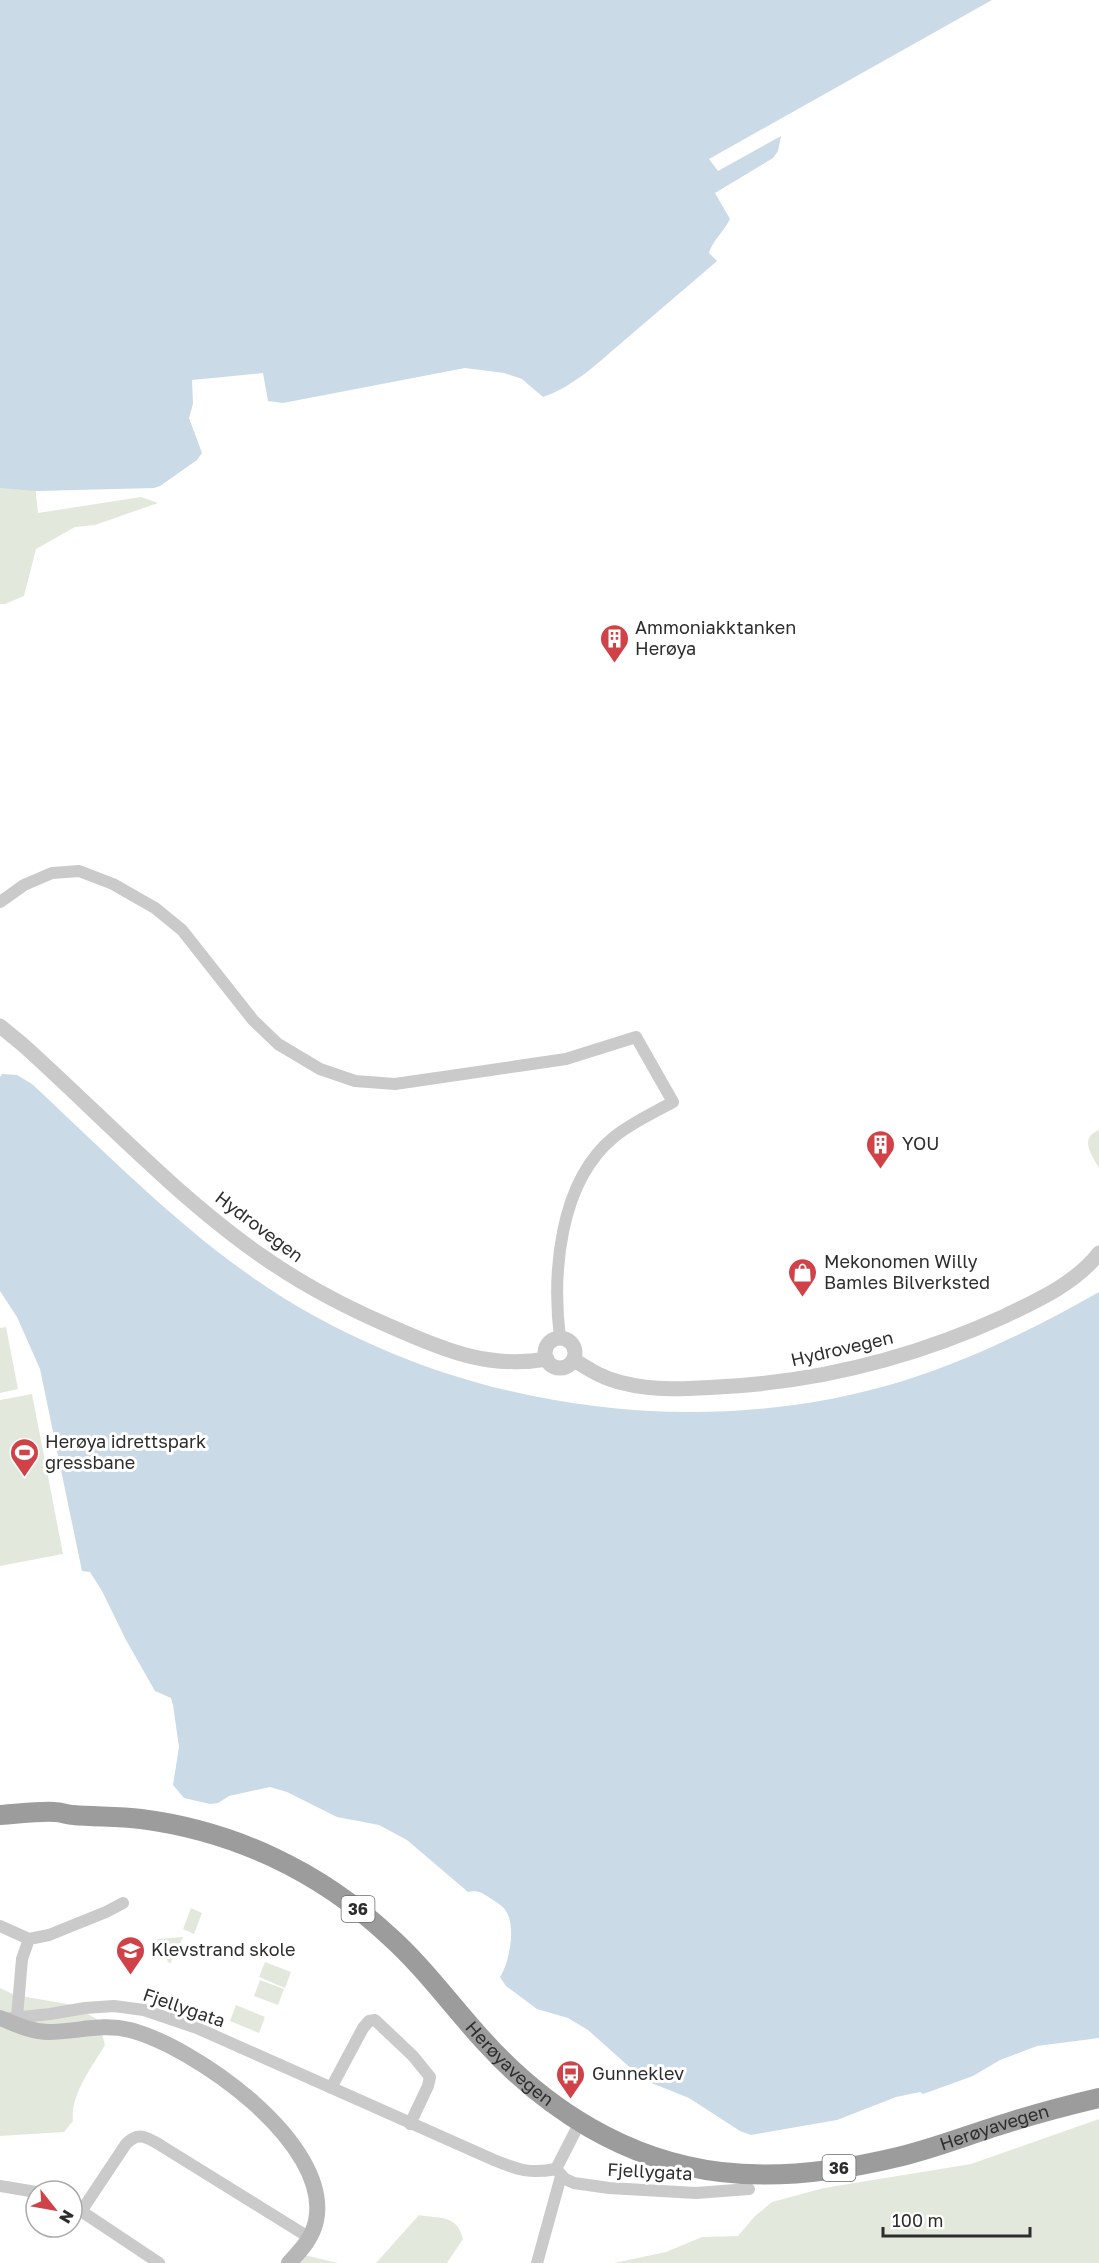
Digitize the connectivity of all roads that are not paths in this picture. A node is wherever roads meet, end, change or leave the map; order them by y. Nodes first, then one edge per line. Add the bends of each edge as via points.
1 (0, 902) edge
2 (0, 1026) edge
3 (1099, 1253) edge
4 (560, 1338) junction
5 (547, 1359) junction
6 (574, 1360) junction
7 (0, 1815) edge
8 (71, 1816) junction
9 (0, 1827) edge
10 (123, 1903) dead end
11 (0, 1926) edge
12 (29, 1939) junction
13 (6, 2018) edge
14 (330, 2088) junction
15 (1099, 2098) edge
16 (580, 2122) junction
17 (410, 2124) junction
18 (558, 2172) junction
19 (0, 2186) edge
20 (748, 2189) dead end
21 (24, 2190) edge
22 (84, 2198) edge
23 (84, 2212) edge
24 (310, 2238) junction
25 (159, 2263) edge
26 (289, 2263) edge
27 (537, 2263) edge

1 - 4 street via 38,878 72,870 113,884 164,915 191,940 270,1037 308,1064 345,1078 410,1082 566,1059 636,1037 673,1102 613,1137 579,1181 566,1214 560,1251
2 - 5 street, Hydrovegen via 216,1221 297,1279 372,1319 448,1350 500,1363
3 - 6 street, Hydrovegen via 1083,1270 1046,1295 981,1326 884,1362 809,1378 669,1389 617,1382
4 - 5 street via 550,1343 545,1353
4 - 6 street via 573,1345
5 - 6 street via 558,1368 567,1367
7 - 8 highway, Herøyavegen / 36 via 58,1812
8 - 9 highway, Herøyavegen / 36
8 - 16 highway, Herøyavegen / 36 via 138,1819 200,1830 258,1850 315,1879 390,1936 512,2070
10 - 12 street via 49,1935
11 - 12 street
12 - 13 street
13 - 14 street, Fjellygata via 114,2006 144,2010 197,2028
13 - 24 main road via 42,2032 105,2026 132,2031 173,2048 225,2082 278,2127 303,2161 317,2203
14 - 17 street, Fjellygata
14 - 17 street via 363,2028 375,2020 430,2078
15 - 16 highway, Herøyavegen / 36 via 900,2157 799,2173 729,2173 676,2163 615,2141
16 - 18 street
17 - 18 street, Fjellygata via 518,2170
18 - 20 street, Fjellygata via 587,2186 650,2192
18 - 27 street
19 - 21 street
22 - 24 street via 126,2144 140,2135 146,2136
23 - 25 street
24 - 26 main road

